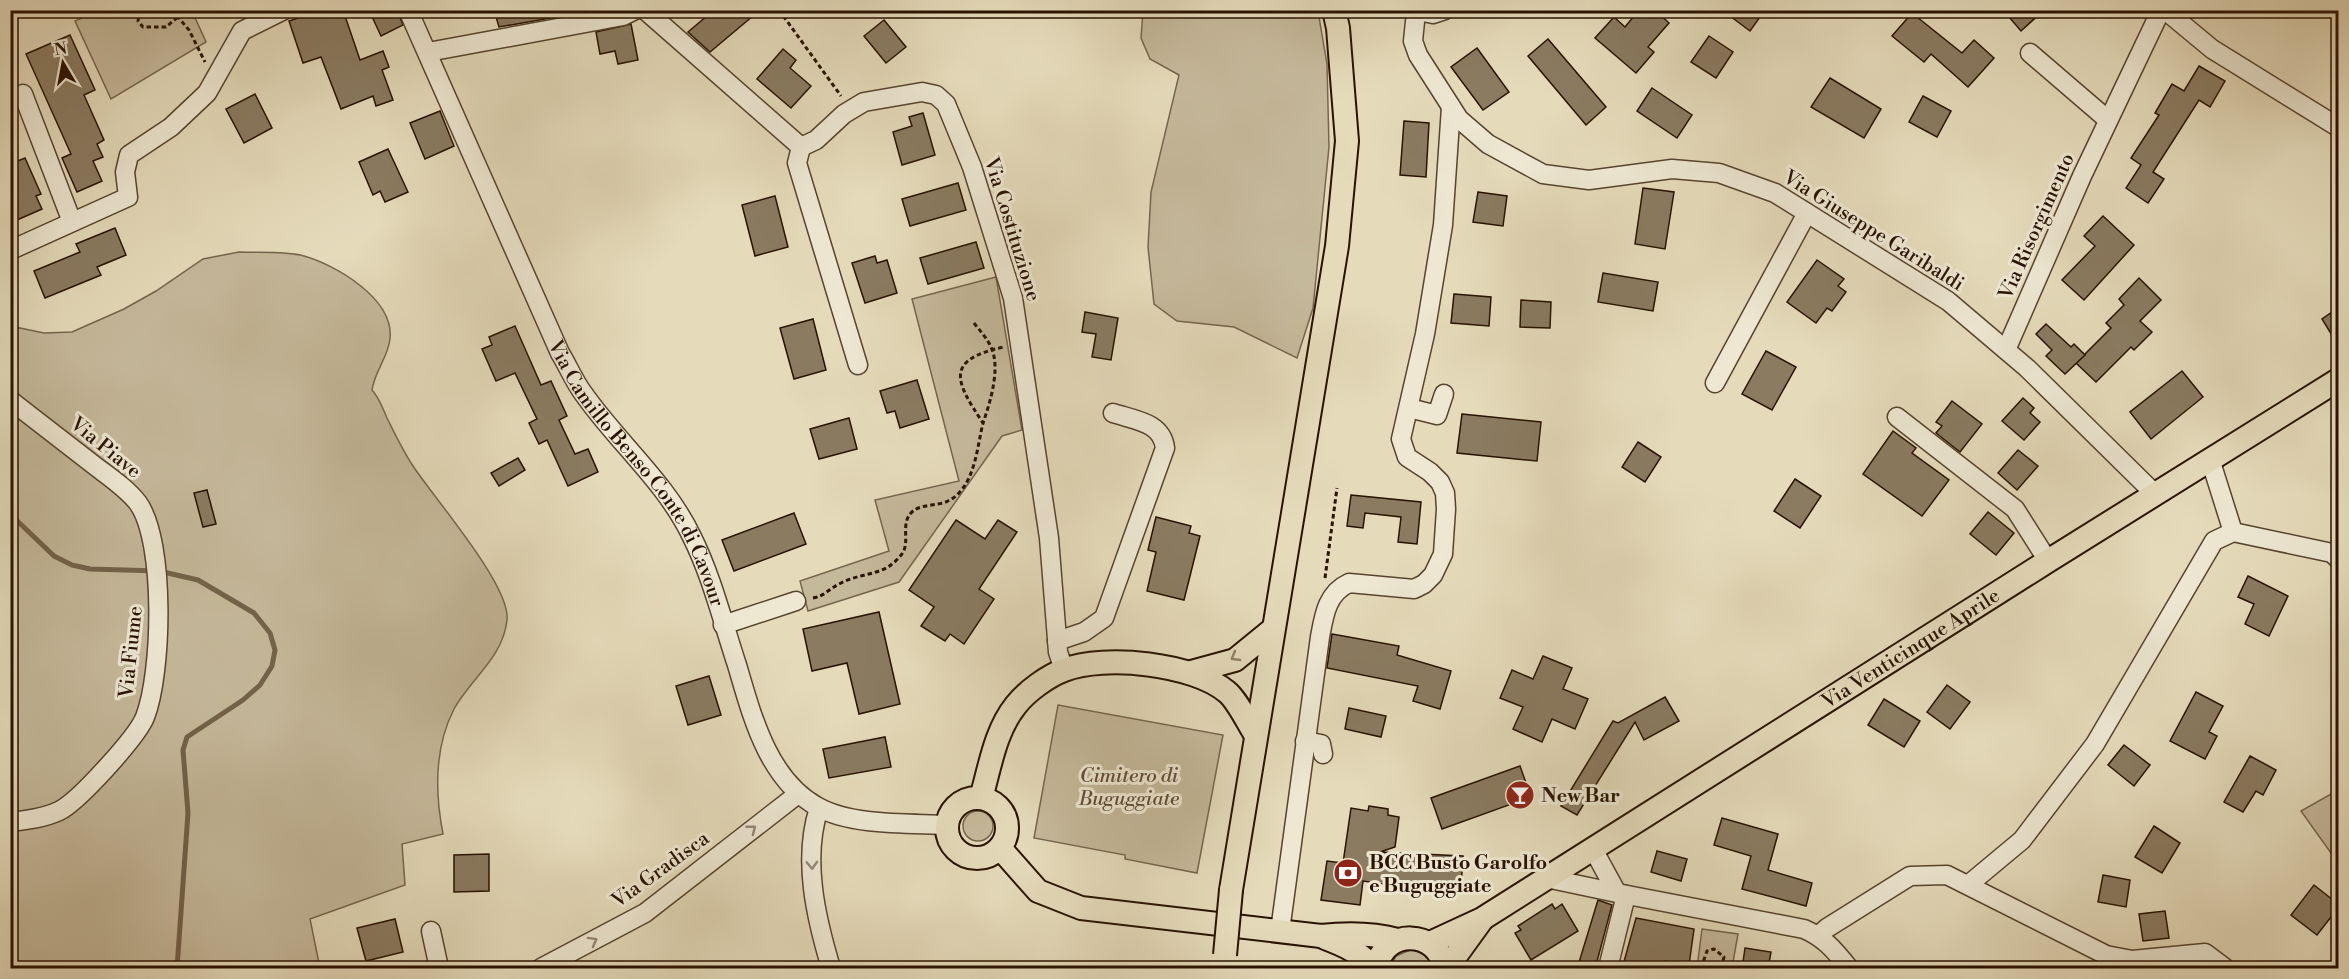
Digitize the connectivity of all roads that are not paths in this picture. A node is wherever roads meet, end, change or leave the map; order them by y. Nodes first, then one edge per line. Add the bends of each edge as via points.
1 (284, 10) edge
2 (408, 10) edge
3 (635, 10) edge
4 (645, 10) edge
5 (1334, 10) edge
6 (1444, 10) edge
7 (2163, 10) edge
8 (1414, 11) edge
9 (428, 52) junction
10 (2030, 53) dead end
11 (23, 94) dead end
12 (1451, 107) junction
13 (2109, 120) junction
14 (2338, 128) edge
15 (801, 147) junction
16 (1807, 213) junction
17 (72, 222) junction
18 (13, 249) dead end
19 (2006, 350) junction
20 (858, 365) dead end
21 (2338, 380) edge
22 (1715, 383) dead end
23 (1444, 394) dead end
24 (10, 400) edge
25 (1409, 408) junction
26 (1113, 413) dead end
27 (1897, 417) dead end
28 (2210, 459) junction
29 (2156, 494) junction
30 (2233, 532) junction
31 (2338, 559) edge
32 (2048, 561) junction
33 (159, 593) joint
34 (796, 601) road end
35 (723, 625) junction
36 (1273, 629) junction
37 (1057, 641) junction
38 (1064, 670) junction
39 (1191, 672) junction
40 (1255, 734) junction
41 (1305, 741) junction
42 (1323, 754) dead end
43 (798, 794) junction
44 (981, 798) junction
45 (819, 808) junction
46 (10, 822) edge
47 (948, 825) junction
48 (1000, 848) junction
49 (1593, 849) junction
50 (1546, 878) junction
51 (1968, 885) junction
52 (1622, 894) junction
53 (1482, 919) junction
54 (431, 931) dead end
55 (1280, 931) junction
56 (1819, 935) junction
57 (1321, 936) junction
58 (1398, 940) junction
59 (1430, 943) junction
60 (1225, 962) edge
61 (439, 969) edge
62 (541, 969) edge
63 (831, 969) edge
64 (1372, 969) edge
65 (1377, 969) edge
66 (1446, 969) edge
67 (1608, 969) edge
68 (1849, 969) edge
69 (2225, 969) edge

1 - 17 street via 242,31 207,93 171,127 129,155 128,198
2 - 9 street, Via Camillo Benso Conte di Cavour
3 - 9 street via 623,16
4 - 15 street
5 - 36 main road via 1347,141 1337,246
6 - 8 street via 1432,14
7 - 13 street, Via Risorgimento
7 - 14 street, Via Risorgimento via 2212,48
8 - 12 street, Via Giuseppe Garibaldi via 1416,48
9 - 35 street, Via Camillo Benso Conte di Cavour via 560,353 582,392 672,501 692,536
10 - 13 street
11 - 17 street
12 - 16 street, Via Giuseppe Garibaldi via 1488,144 1543,174 1589,180 1672,169 1719,173 1775,193
12 - 25 street via 1443,225
13 - 19 street, Via Risorgimento
15 - 20 street via 797,163
15 - 37 street, Via Costituzione via 816,140 864,102 922,92 936,95 946,105 972,167 1013,298 1049,538
16 - 19 street, Via Giuseppe Garibaldi via 1948,301
16 - 22 street
17 - 18 street
19 - 29 street, Via Giuseppe Garibaldi
21 - 28 main road, Via Venticinque Aprile
23 - 25 street via 1437,415
24 - 33 street, Via Piave via 108,475 138,504 154,543
25 - 41 street via 1402,448 1407,457 1440,482 1445,493 1443,554 1433,575 1414,589 1349,584 1333,596 1325,609
26 - 37 street via 1155,427 1164,436 1165,447 1104,618 1084,632
27 - 32 street via 2014,509
28 - 29 main road, Via Venticinque Aprile
28 - 30 street
29 - 32 main road, Via Venticinque Aprile
30 - 31 street via 2332,553
30 - 51 street via 2214,541 2095,744 2022,840
32 - 49 main road, Via Venticinque Aprile
33 - 46 street, Via Fiume via 153,685 144,719 106,770 61,810
34 - 35 street
35 - 43 street, Via Camillo Benso Conte di Cavour via 765,746
36 -> 39 main road via 1235,660
36 - 40 main road
37 - 38 street, Via Costituzione
38 - 39 main road via 1096,662
38 - 44 main road via 1017,704 1001,730
39 - 40 main road via 1228,692
40 - 60 main road, bridge via 1231,890
41 - 42 street via 1321,744
41 - 55 street via 1303,802
43 - 45 street, Via Camillo Benso Conte di Cavour
62 -> 43 street, Via Gradisca via 645,913
44 - 47 main road via 963,802 950,816
44 - 48 main road via 1004,813 1007,831
45 - 47 street, Via Camillo Benso Conte di Cavour via 847,817
45 -> 63 street via 813,826 811,867 820,929
47 - 48 main road via 952,843 966,855 984,857
48 - 55 main road via 1038,891 1081,908
49 - 50 main road, Via Venticinque Aprile
49 - 52 street
50 - 52 street
50 - 53 main road, Via Venticinque Aprile
51 - 56 street via 1947,875 1910,876
51 - 69 street via 2106,955 2132,960 2205,953
52 - 56 street
52 - 67 street
53 - 59 main road, Via Venticinque Aprile
53 - 66 main road, Via Venticinque Aprile
54 - 61 street
55 - 57 main road
56 - 68 street
57 - 58 main road via 1378,935
57 - 64 main road via 1346,946 1366,959
58 - 59 main road via 1419,938
58 - 65 main road via 1381,954
59 - 66 main road

